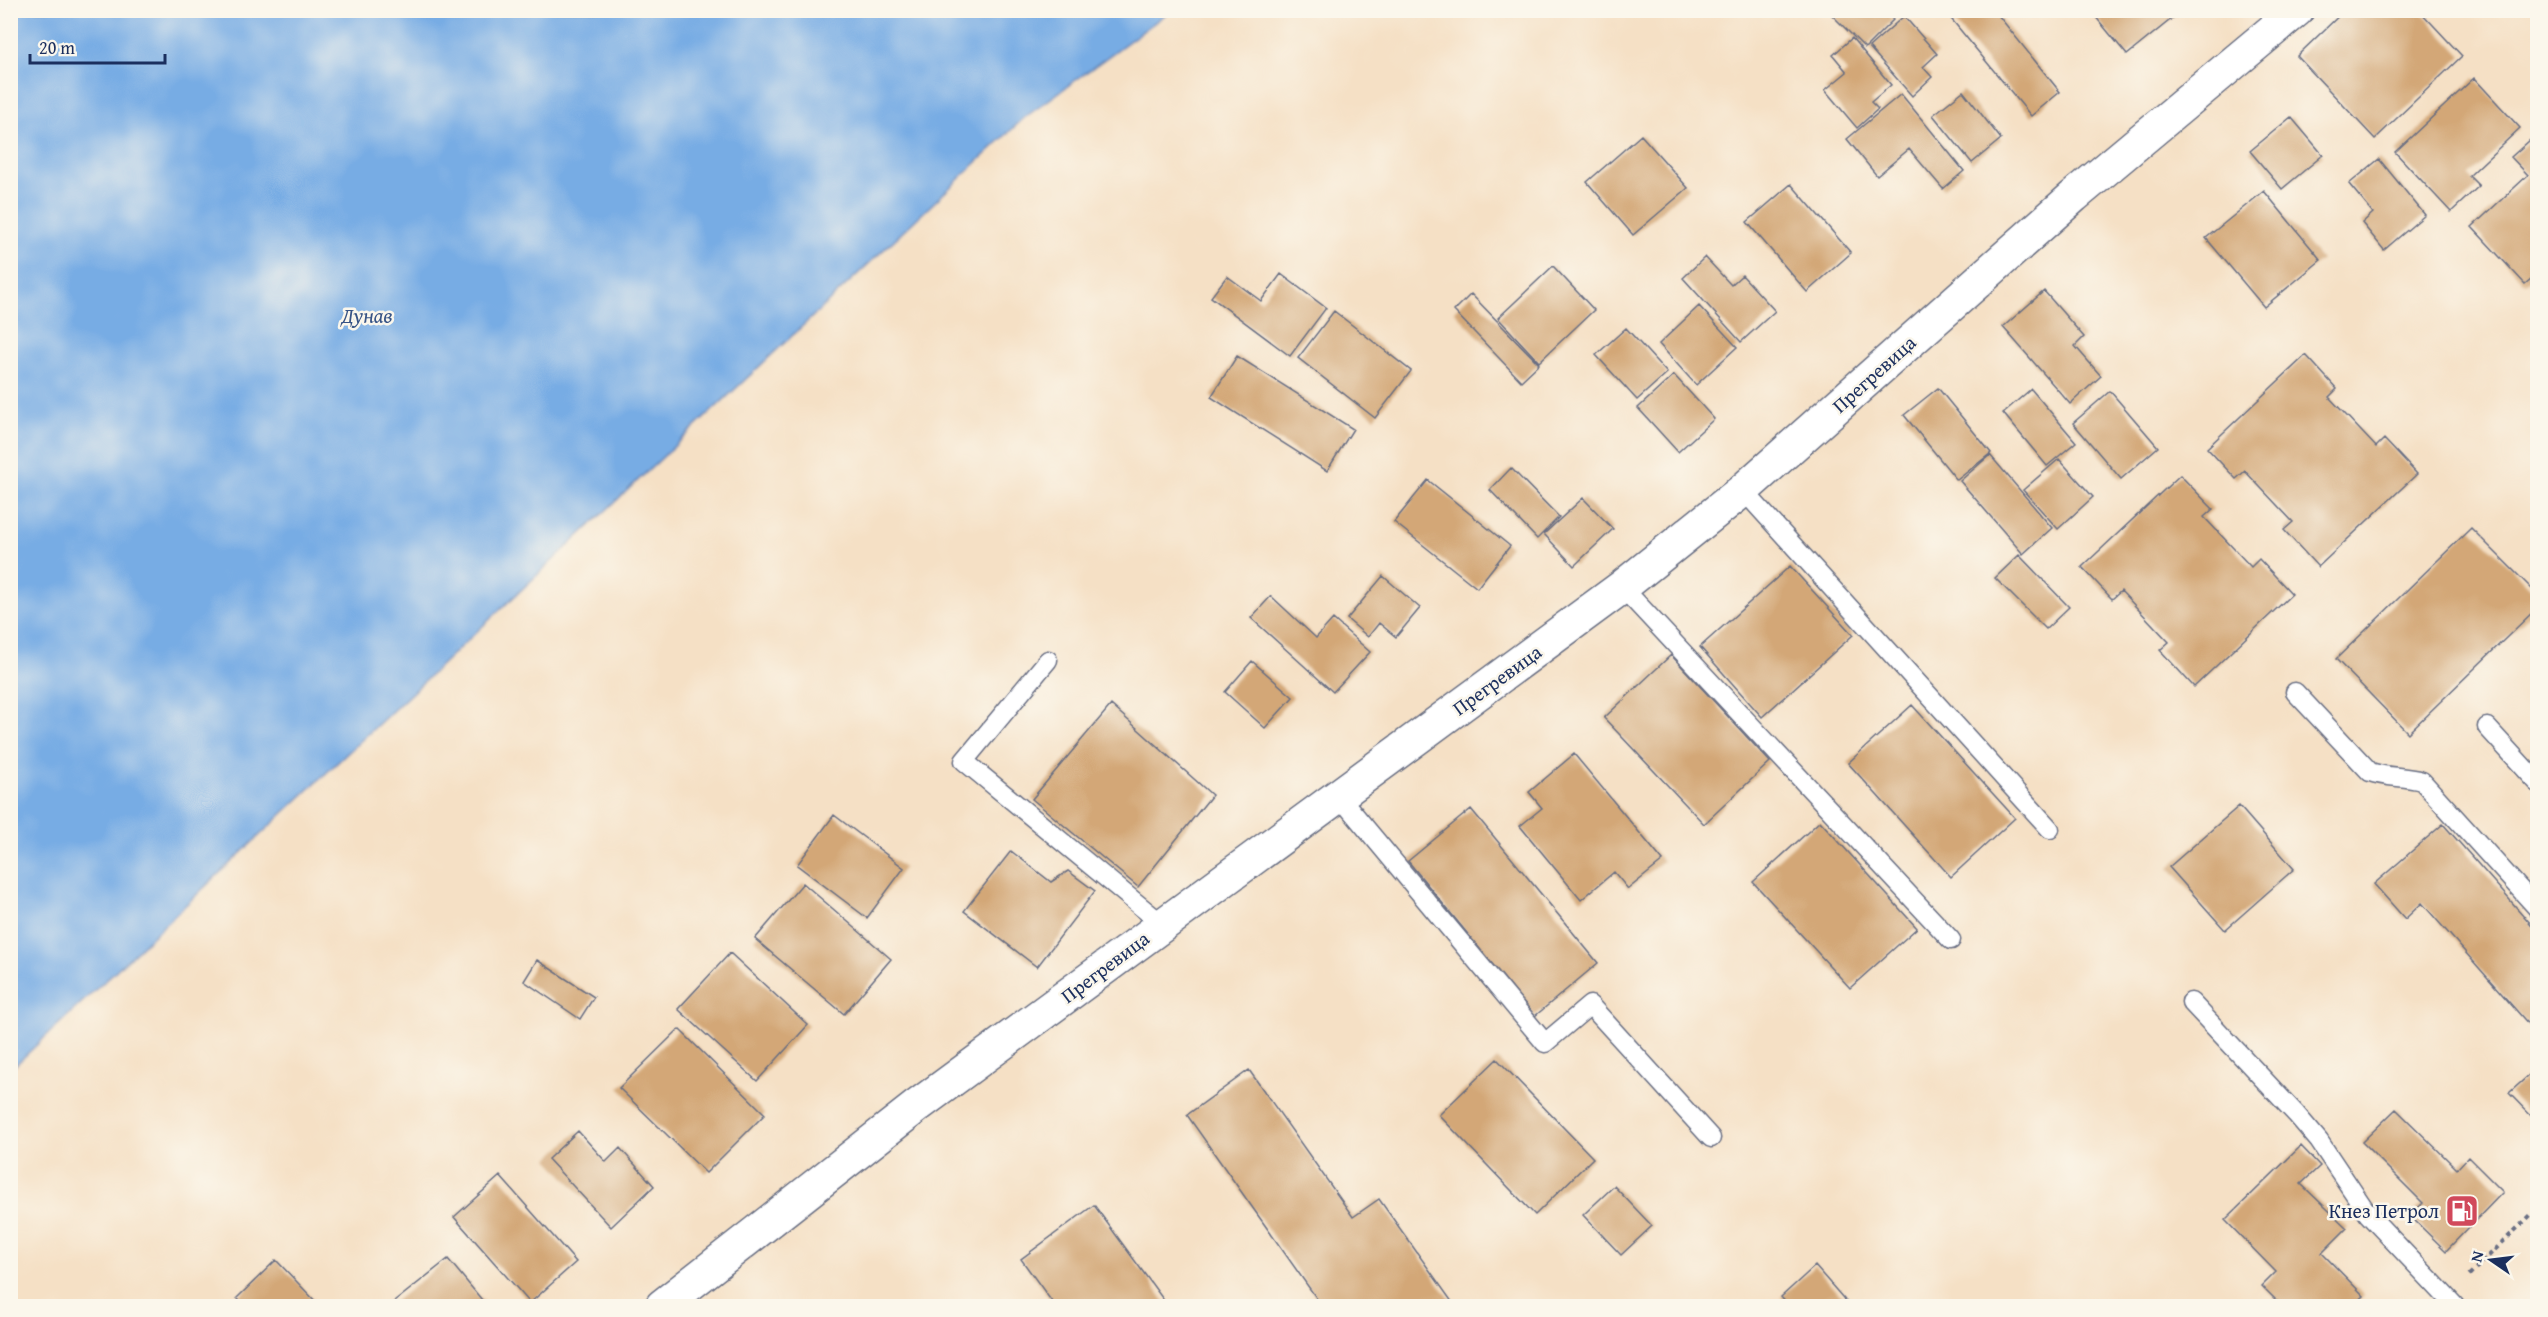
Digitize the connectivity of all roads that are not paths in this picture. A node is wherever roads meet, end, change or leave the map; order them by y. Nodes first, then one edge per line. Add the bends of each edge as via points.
1 (2297, 10) edge
2 (1743, 490) junction
3 (1622, 587) junction
4 (1048, 660) dead end
5 (2295, 692) dead end
6 (2487, 727) dead end
7 (2538, 783) edge
8 (1339, 796) junction
9 (2050, 829) dead end
10 (2538, 909) edge
11 (1162, 924) junction
12 (1951, 940) dead end
13 (2191, 1002) dead end
14 (1711, 1138) dead end
15 (2450, 1302) edge
16 (662, 1306) edge

1 - 2 street, Прегревица via 2074,196
2 - 3 street, Прегревица
2 - 9 lane
3 - 8 street, Прегревица
3 - 12 lane
4 - 11 lane via 964,761
5 - 10 lane via 2370,772 2422,781
6 - 7 lane
8 - 11 street, Прегревица
8 - 14 lane via 1545,1042 1590,1005
11 - 16 street, Прегревица via 917,1106
13 - 15 lane via 2312,1132 2368,1215

